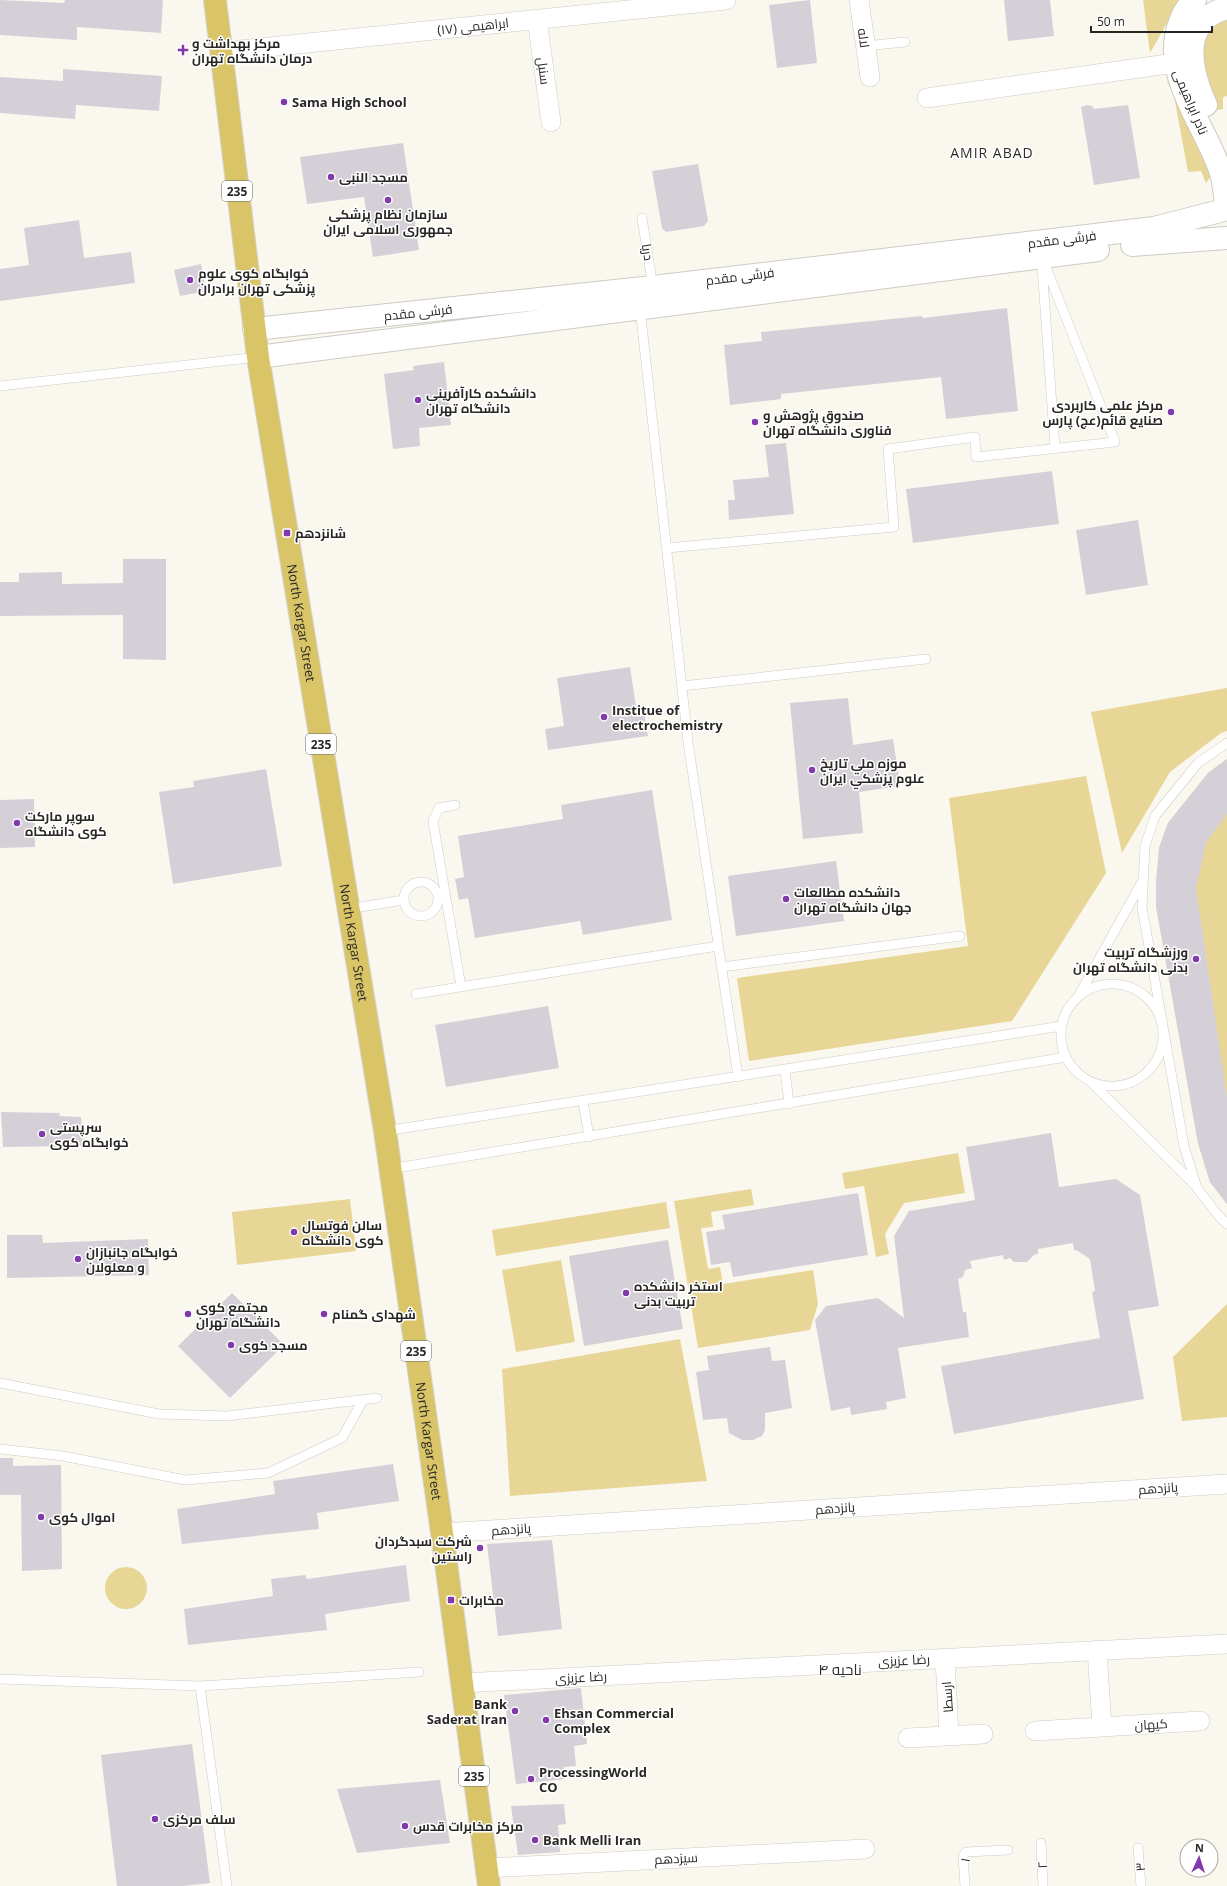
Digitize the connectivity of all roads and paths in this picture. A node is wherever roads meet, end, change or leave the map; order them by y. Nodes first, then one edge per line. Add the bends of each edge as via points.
1 (214, 0) edge
2 (726, 0) edge
3 (859, 0) edge
4 (1195, 0) edge
5 (1227, 8) edge
6 (538, 20) junction
7 (905, 42) dead end
8 (865, 46) junction
9 (220, 52) junction
10 (1175, 63) junction
11 (870, 77) dead end
12 (927, 98) dead end
13 (550, 122) dead end
14 (1227, 150) edge
15 (1226, 207) edge
16 (642, 218) dead end
17 (1226, 239) edge
18 (1042, 257) junction
19 (653, 287) junction
20 (640, 308) junction
21 (254, 329) junction
22 (258, 357) junction
23 (0, 386) edge
24 (1055, 448) junction
25 (667, 548) junction
26 (926, 659) dead end
27 (682, 686) junction
28 (1227, 742) edge
29 (455, 804) dead end
30 (1142, 881) junction
31 (441, 895) junction
32 (404, 900) junction
33 (348, 909) junction
34 (960, 936) dead end
35 (718, 946) junction
36 (721, 967) junction
37 (461, 987) junction
38 (416, 994) dead end
39 (1078, 997) junction
40 (1162, 1023) junction
41 (1062, 1026) junction
42 (1066, 1058) junction
43 (785, 1070) junction
44 (738, 1077) junction
45 (1089, 1080) junction
46 (583, 1101) junction
47 (789, 1104) junction
48 (385, 1131) junction
49 (588, 1137) junction
50 (390, 1169) junction
51 (1197, 1188) junction
52 (1227, 1224) edge
53 (0, 1383) edge
54 (377, 1398) dead end
55 (363, 1400) junction
56 (0, 1449) edge
57 (1227, 1484) edge
58 (442, 1533) junction
59 (1227, 1644) edge
60 (1097, 1650) junction
61 (944, 1658) junction
62 (419, 1672) dead end
63 (0, 1679) edge
64 (462, 1683) junction
65 (200, 1686) junction
66 (1200, 1721) dead end
67 (1102, 1727) junction
68 (1035, 1731) dead end
69 (983, 1734) dead end
70 (950, 1736) junction
71 (908, 1738) dead end
72 (1041, 1843) dead end
73 (1138, 1848) dead end
74 (865, 1849) dead end
75 (1008, 1850) dead end
76 (488, 1877) edge
77 (228, 1886) edge
78 (965, 1886) edge
79 (1043, 1886) edge
80 (1141, 1886) edge

1 - 9 main road, North Kargar Street / 235
2 - 6 street, ابراهیمی (۱۷)
3 - 8 street, لاله
4 - 10 street, نادر ابراهیمی via 1181,19 1175,35
5 - 14 street, نادر ابراهیمی via 1217,10 1205,19 1196,31 1192,60 1198,88
6 - 9 street, ابراهیمی (۱۷)
6 - 13 street, سنبل
7 - 8 lane
8 - 11 street, لاله
9 - 21 main road, North Kargar Street / 235
10 - 12 street
10 - 15 street, نادر ابراهیمی via 1220,170
15 - 17 street, نادر ابراهیمی via 1221,224
15 - 19 street, فرشی مقدم via 1154,228
16 - 19 lane, دریا
17 - 18 street, فرشی مقدم via 1156,242
18 - 20 street, فرشی مقدم
18 - 24 lane
18 - 24 lane via 1115,442
19 - 21 street, فرشی مقدم
20 - 22 street, فرشی مقدم
20 - 25 lane
21 - 22 main road, North Kargar Street / 235
22 - 23 lane
22 - 33 main road, North Kargar Street / 235
24 - 25 lane via 976,457 975,437 888,449 894,527
25 - 27 lane
26 - 27 lane
27 - 35 lane
28 - 30 lane via 1198,763 1155,816 1145,846
29 - 31 lane via 439,808 433,821
30 - 39 lane
30 - 40 lane via 1142,907
31 - 32 lane via 432,886 422,882 411,886
31 - 32 lane via 437,907 424,916 413,914
31 - 37 lane
32 - 33 lane
33 - 48 main road, North Kargar Street / 235
34 - 36 lane
35 - 36 lane
35 - 37 lane
36 - 44 lane
37 - 38 lane
39 - 40 lane via 1092,988 1110,984 1127,986 1143,994 1151,1002
39 - 41 lane via 1067,1011
40 - 45 lane via 1163,1040 1158,1057 1149,1070 1136,1080 1120,1085 1104,1085
40 - 51 lane via 1184,1146
41 - 42 lane via 1061,1042
41 - 43 lane
42 - 45 lane via 1076,1071
42 - 47 lane
43 - 44 lane
43 - 47 lane
44 - 46 lane
45 - 51 lane
46 - 48 lane
46 - 49 lane
47 - 49 lane
48 - 50 main road, North Kargar Street / 235
49 - 50 lane
50 - 58 main road, North Kargar Street / 235
51 - 52 lane
53 - 55 lane via 159,1414 227,1416
54 - 55 lane
55 - 56 lane via 342,1438 268,1473 185,1480 63,1456
57 - 58 street, پانزدهم
58 - 64 main road, North Kargar Street / 235
59 - 60 street, رضا عزیزی
60 - 61 street, رضا عزیزی
60 - 67 street
61 - 64 street, رضا عزیزی
61 - 70 street, ارسطا
62 - 65 lane
63 - 65 lane
64 - 76 main road, North Kargar Street / 235
65 - 77 lane
66 - 67 street, کیهان
67 - 68 street, کیهان
69 - 70 street
70 - 71 street
72 - 79 lane, ۲
73 - 80 lane, ۳
74 - 76 street, سیزدهم
75 - 78 lane, ۱ via 966,1852 963,1856

